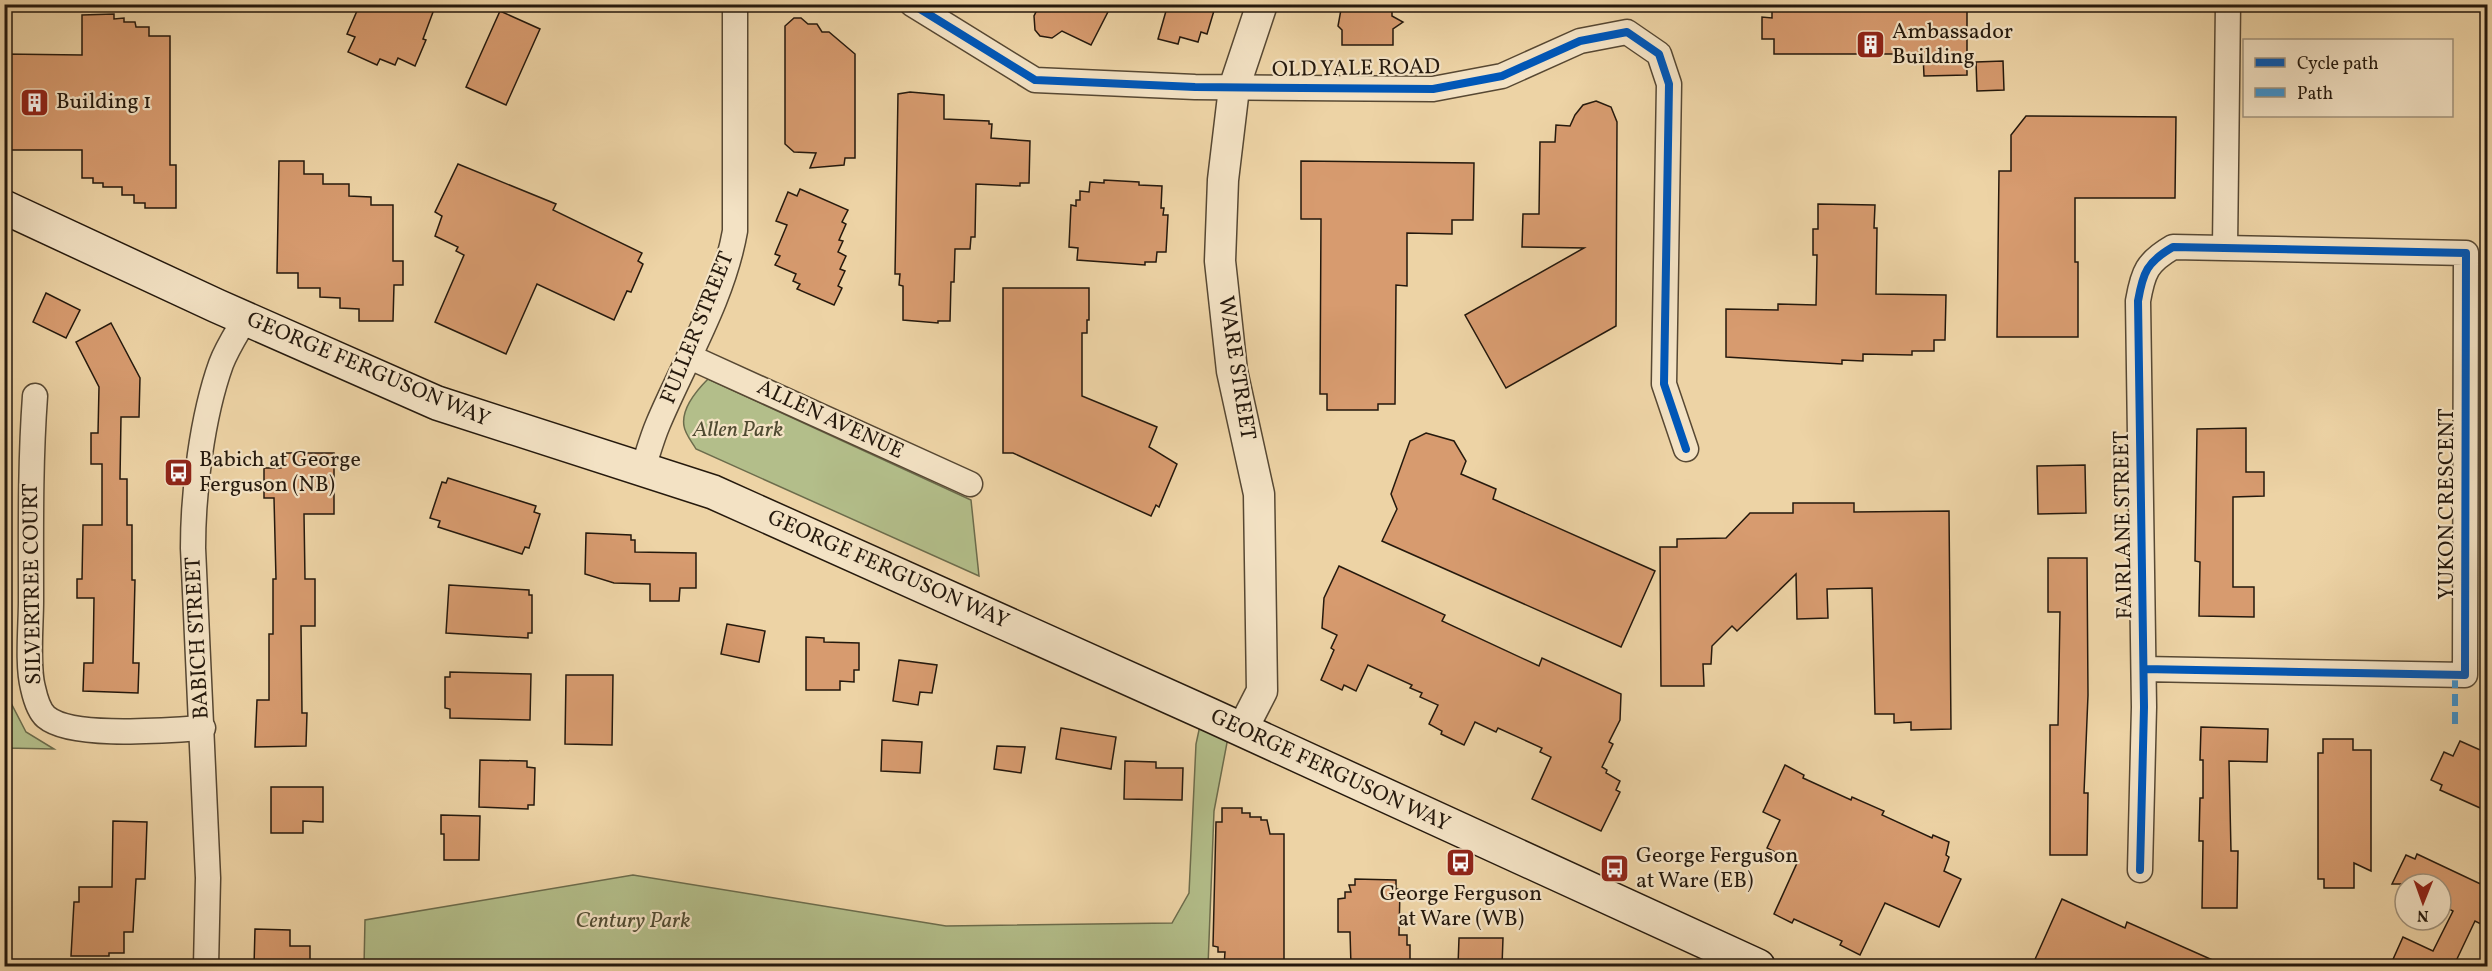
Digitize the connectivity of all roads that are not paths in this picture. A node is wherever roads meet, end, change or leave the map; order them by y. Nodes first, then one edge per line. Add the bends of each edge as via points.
1 (735, 4) edge
2 (912, 4) edge
3 (1262, 4) edge
4 (2228, 4) edge
5 (1234, 88) junction
6 (4, 207) edge
7 (2225, 247) junction
8 (245, 319) junction
9 (690, 357) junction
10 (35, 396) dead end
11 (1686, 449) dead end
12 (643, 468) junction
13 (969, 484) dead end
14 (2144, 669) junction
15 (203, 728) junction
16 (1242, 730) junction
17 (2140, 870) dead end
18 (206, 966) edge
19 (1758, 966) edge

1 - 9 street, FULLER STREET via 735,231 731,256
2 - 5 street, OLD YALE ROAD via 1035,80
3 - 5 street, WARE STREET
4 - 7 street
5 - 11 street, OLD YALE ROAD via 1432,89 1502,76 1580,41 1627,32 1659,54 1669,84 1664,384
5 - 16 street, WARE STREET via 1222,180 1220,261 1232,371 1259,494 1262,691
6 - 8 main road, GEORGE FERGUSON WAY
7 - 14 street, FAIRLANE STREET via 2173,247 2156,257 2143,276 2138,302
7 - 14 street, YUKON CRESCENT via 2466,253 2465,675
8 - 12 main road, GEORGE FERGUSON WAY via 436,403
8 - 15 street, BABICH STREET via 219,372 193,503
9 - 12 street, FULLER STREET via 657,426
9 - 13 street, ALLEN AVENUE
10 - 15 street, SILVERTREE COURT via 31,451 31,650 32,686 39,705 45,716 63,726 83,730
12 - 16 main road, GEORGE FERGUSON WAY via 734,501
14 - 17 street, FAIRLANE STREET
15 - 18 street, BABICH STREET via 208,878
16 - 19 main road, GEORGE FERGUSON WAY

